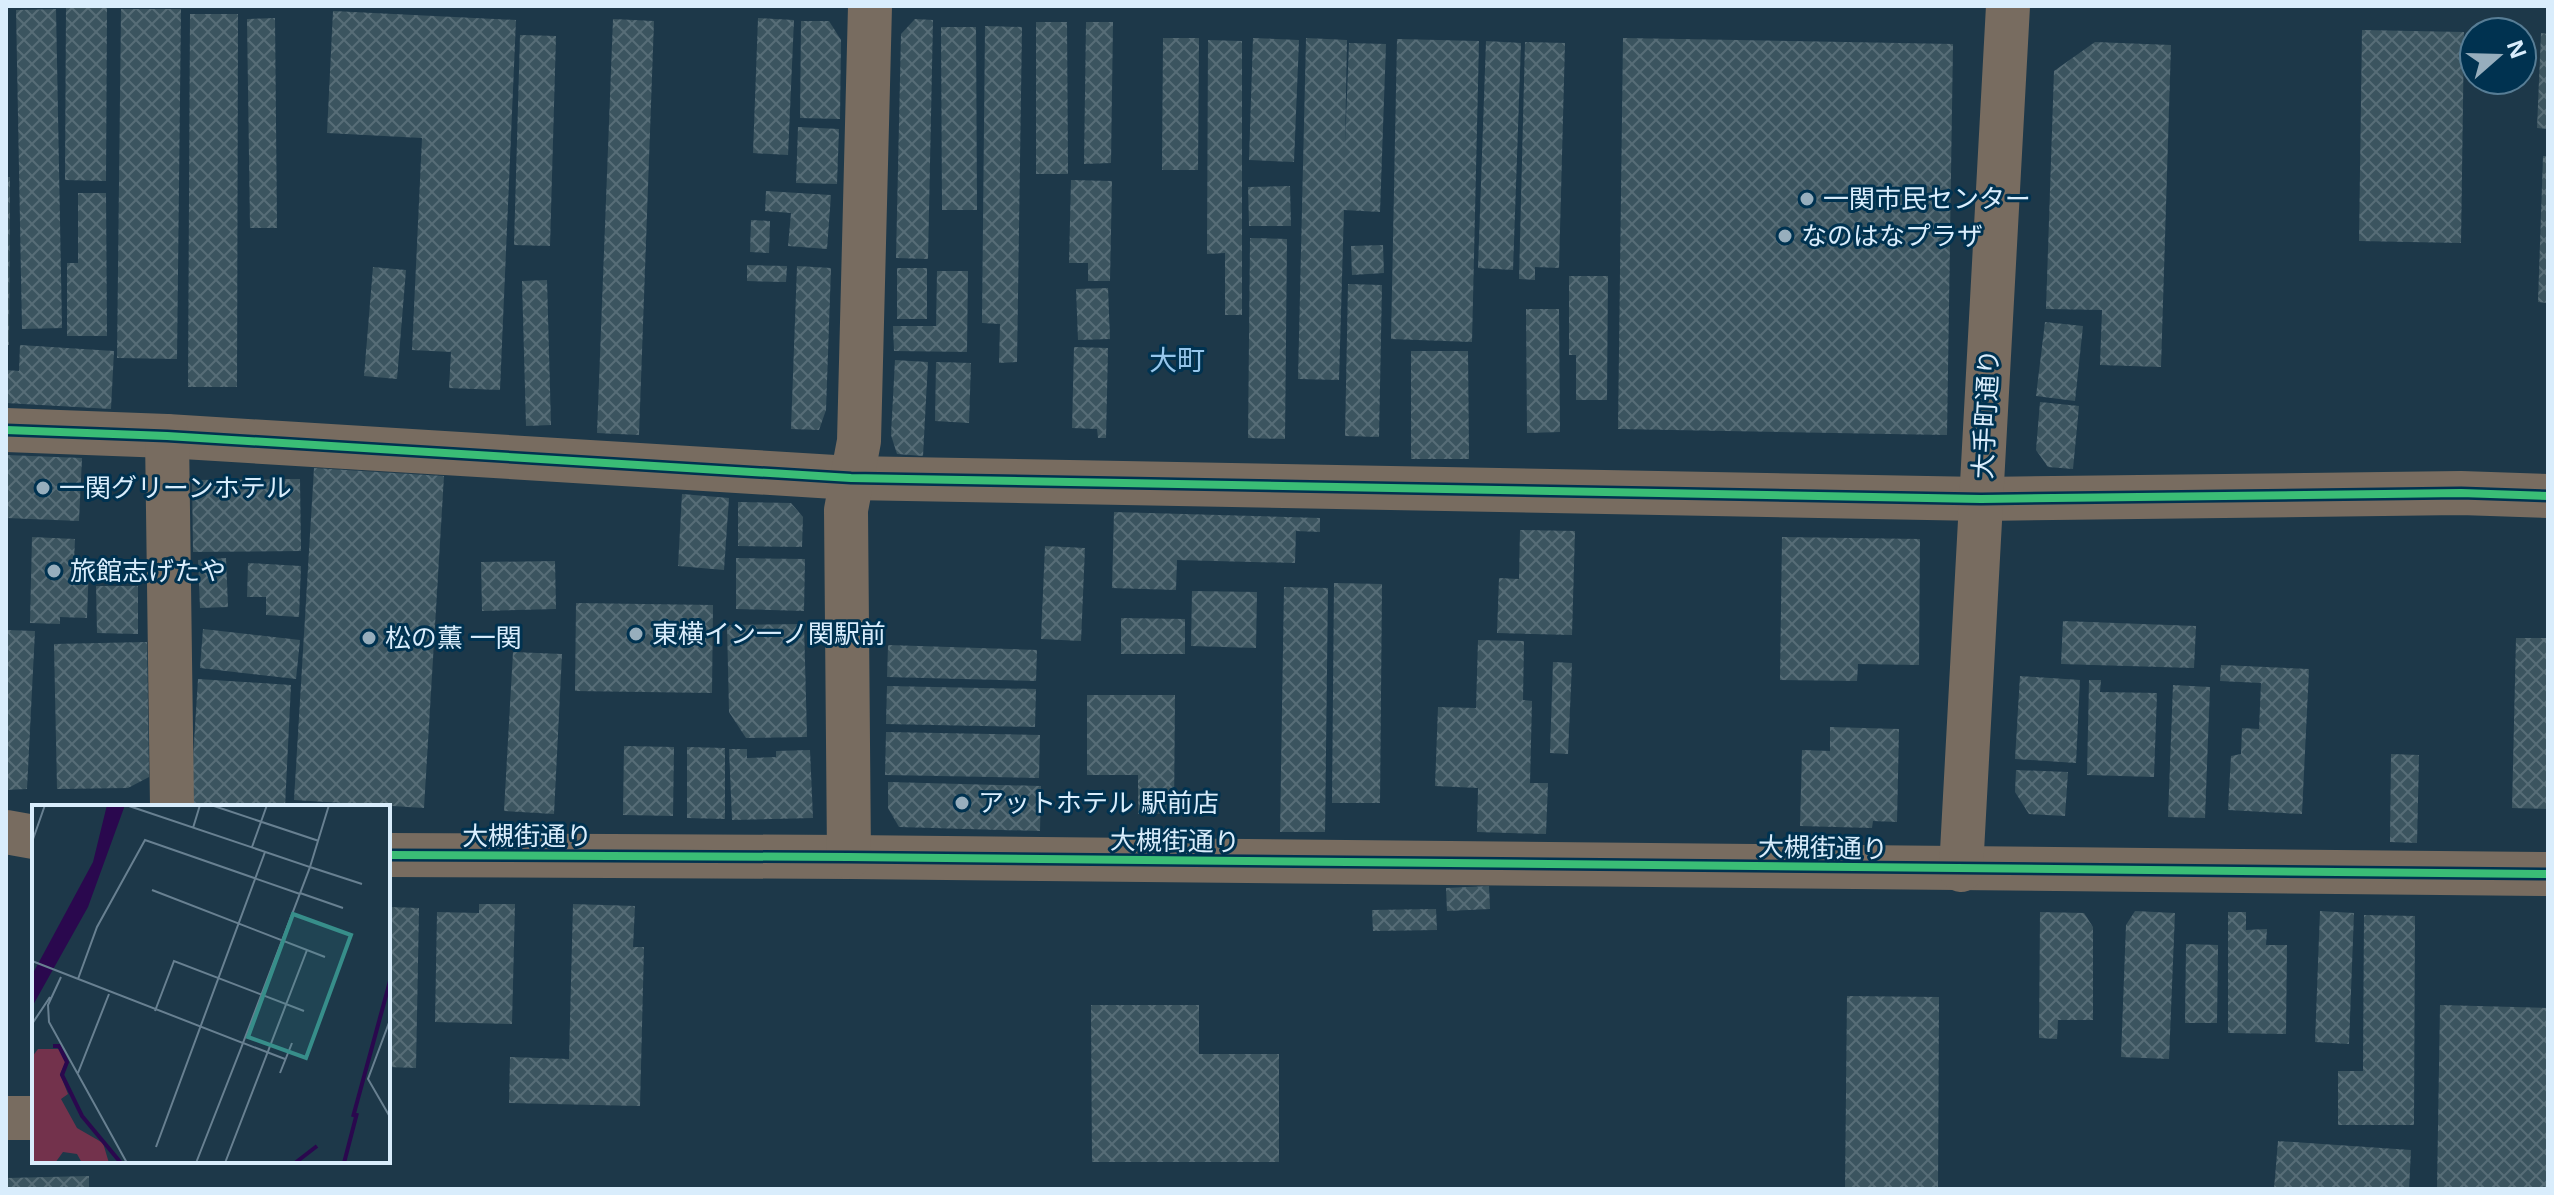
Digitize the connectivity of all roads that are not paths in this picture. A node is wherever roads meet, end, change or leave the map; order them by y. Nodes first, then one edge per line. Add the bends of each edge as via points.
1 (870, 6) edge
2 (2008, 6) edge
3 (6, 430) edge
4 (167, 436) junction
5 (851, 478) junction
6 (2548, 496) edge
7 (1981, 499) junction
8 (172, 805) edge
9 (6, 832) edge
10 (32, 837) edge
11 (390, 855) edge
12 (849, 857) junction
13 (1961, 870) junction
14 (2548, 874) edge
15 (6, 1118) edge
16 (32, 1118) edge

1 - 5 street via 859,441
2 - 7 street, 大手町通り
3 - 4 street
4 - 5 street
4 - 8 street
5 - 7 street
5 - 12 street via 846,510
6 - 7 street
7 - 13 street, 大手町通り
9 - 10 street
11 - 12 street, 大槻街通り
12 - 13 street, 大槻街通り
13 - 14 street, 大槻街通り
15 - 16 street

